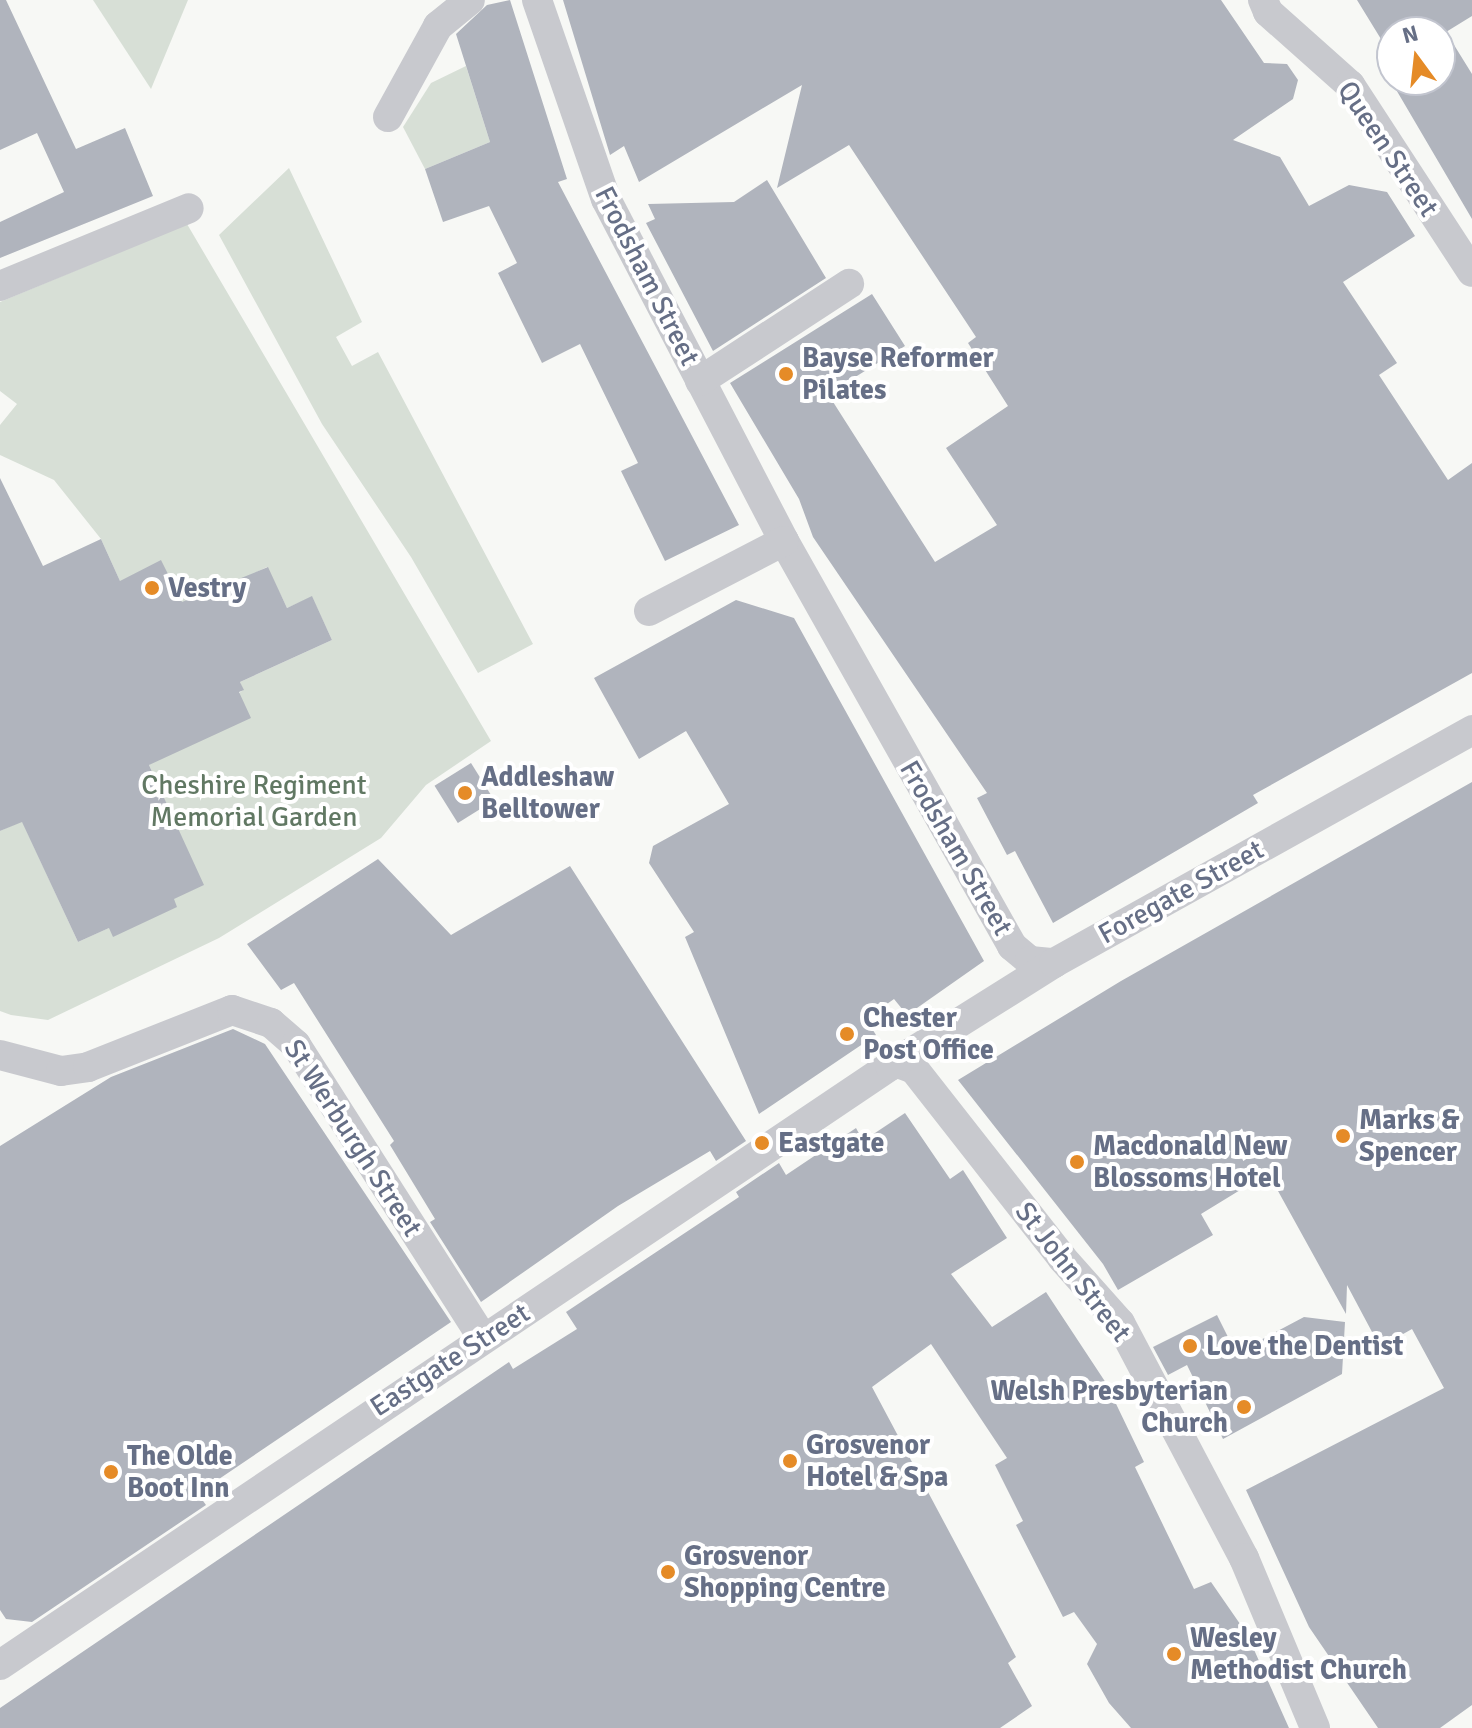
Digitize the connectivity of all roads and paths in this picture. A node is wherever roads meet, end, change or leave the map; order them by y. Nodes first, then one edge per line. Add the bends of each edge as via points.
1 (470, 0) edge
2 (537, 0) edge
3 (1263, 0) edge
4 (388, 117) dead end
5 (189, 208) dead end
6 (1472, 272) edge
7 (849, 284) dead end
8 (0, 286) edge
9 (700, 381) junction
10 (784, 541) junction
11 (649, 611) dead end
12 (1472, 730) edge
13 (1054, 963) junction
14 (0, 1055) edge
15 (895, 1062) junction
16 (483, 1338) junction
17 (2, 1659) edge
18 (1315, 1728) edge

1 - 4 street via 438,26
2 - 9 street, Frodsham Street via 606,199
3 - 6 street, Queen Street via 1268,12 1350,85
5 - 8 street
7 - 9 street
9 - 10 street, Frodsham Street
10 - 11 street
10 - 13 street, Frodsham Street via 1012,946 1030,961
12 - 13 street, Foregate Street
13 - 15 street, Foregate Street
14 - 16 street, St Werburgh Street via 61,1071 88,1067 232,1010 271,1023 296,1045
15 - 16 street, Eastgate Street
15 - 18 street, St John Street via 914,1069 1120,1323 1244,1558
16 - 17 street, Eastgate Street

